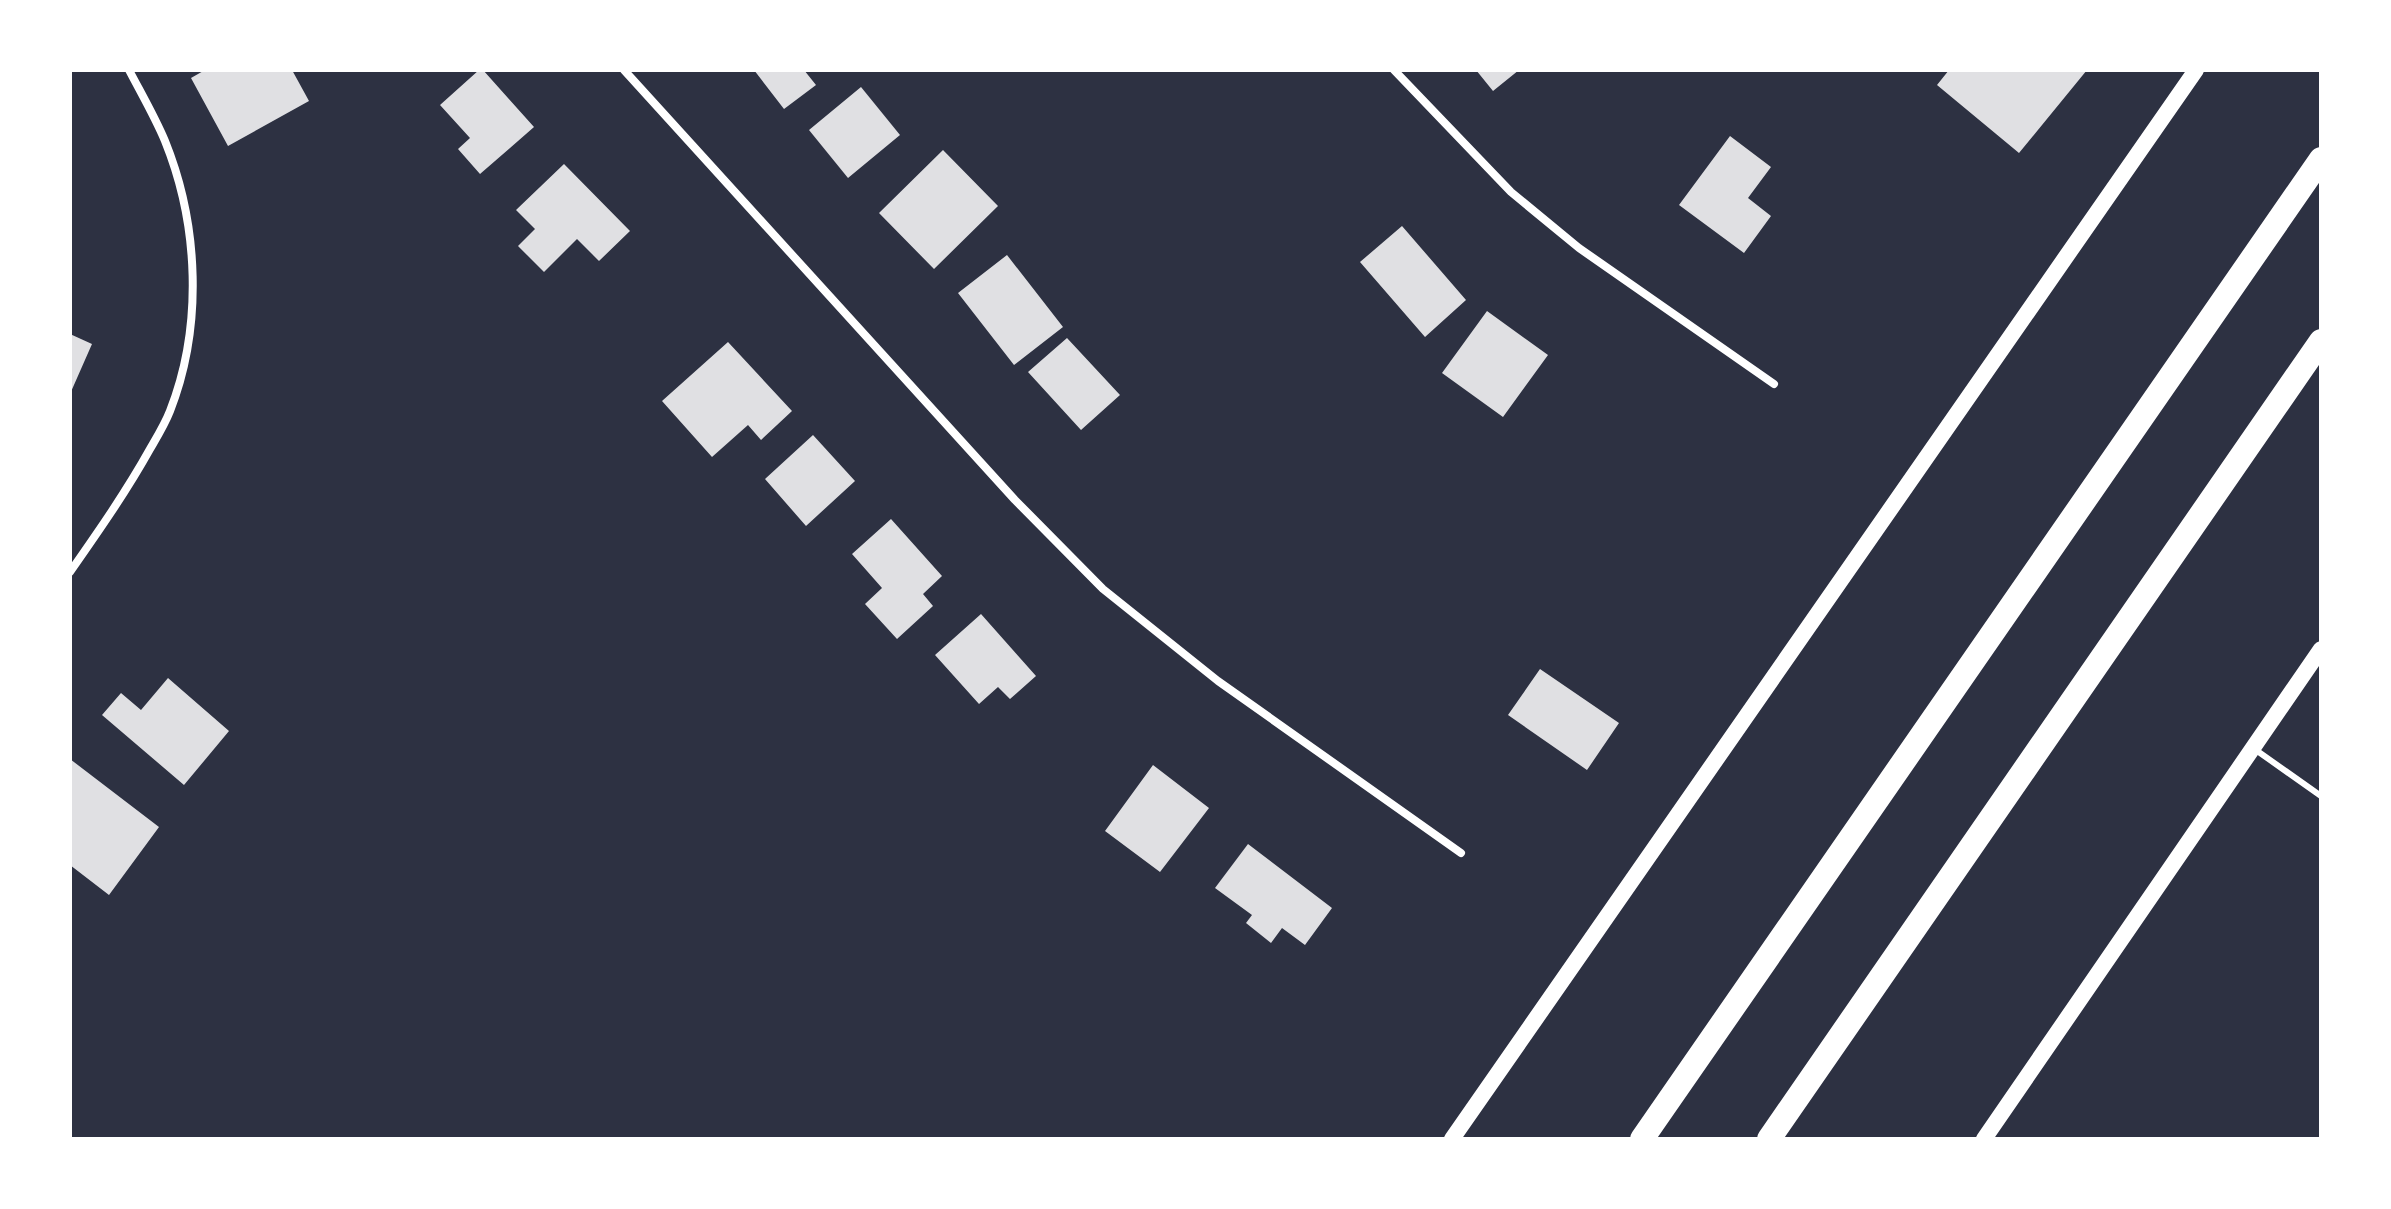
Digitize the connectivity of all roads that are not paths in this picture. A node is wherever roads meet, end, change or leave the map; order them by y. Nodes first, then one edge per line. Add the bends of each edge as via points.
1 (129, 70) edge
2 (624, 70) edge
3 (1394, 70) edge
4 (2196, 70) edge
5 (2321, 159) edge
6 (2321, 341) edge
7 (1774, 384) dead end
8 (70, 572) edge
9 (2321, 649) edge
10 (2253, 748) junction
11 (2321, 796) edge
12 (1461, 853) dead end
13 (1452, 1139) edge
14 (1642, 1139) edge
15 (1769, 1139) edge
16 (1984, 1139) edge

1 - 8 street via 165,141 178,184 191,256 191,324 170,413
2 - 12 street via 1015,500 1103,589 1218,681
3 - 7 street via 1511,192 1579,248
4 - 13 main road
5 - 14 highway
6 - 15 highway
9 - 10 main road
10 - 11 lane
10 - 16 main road

